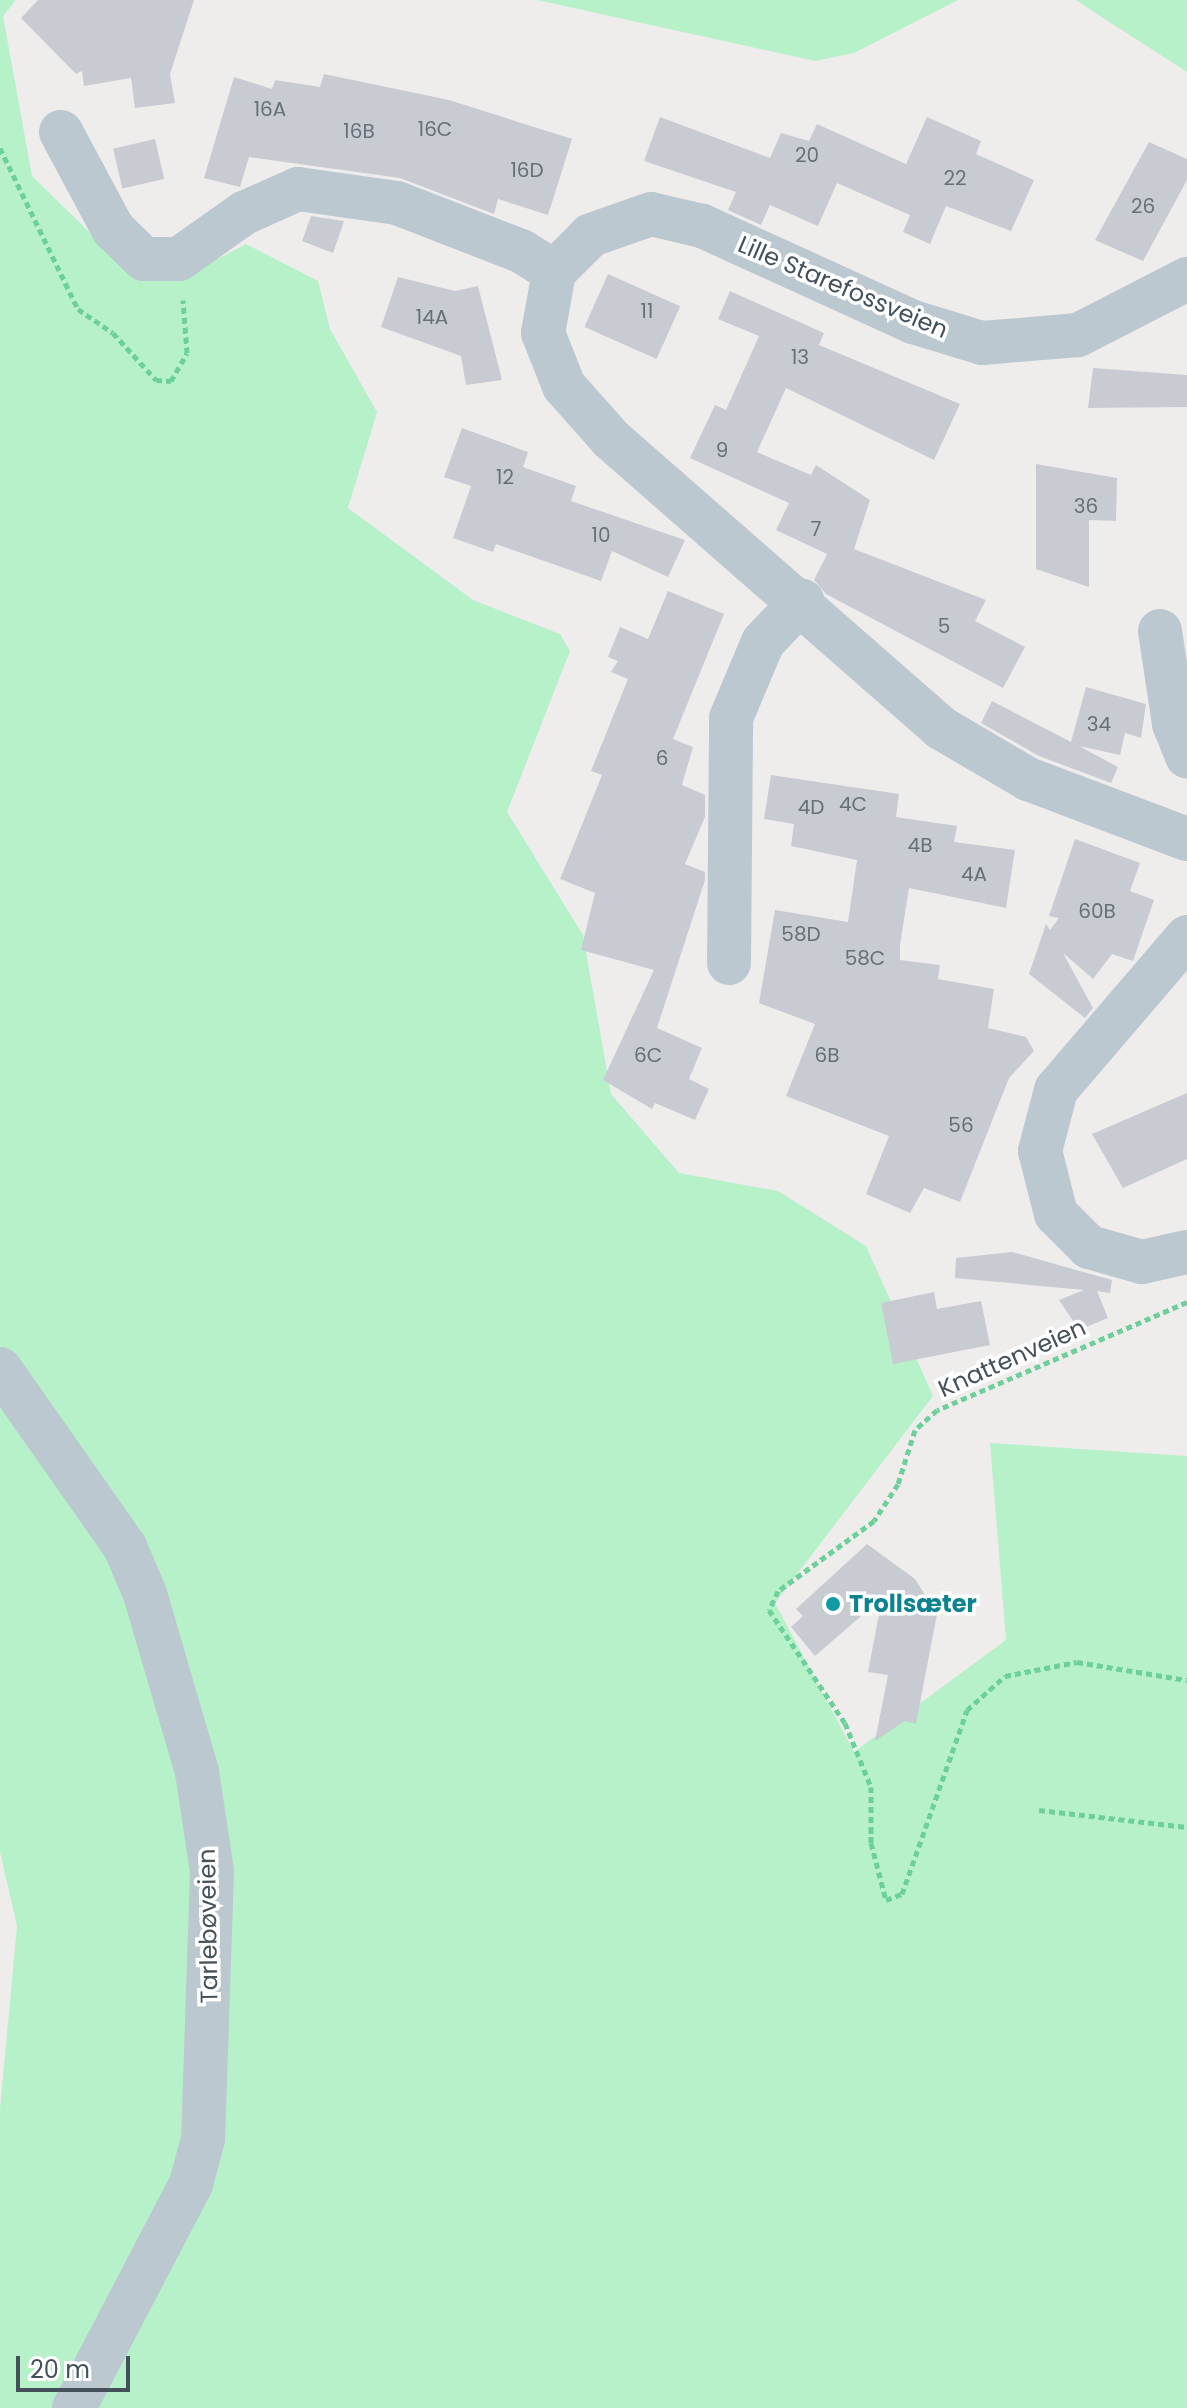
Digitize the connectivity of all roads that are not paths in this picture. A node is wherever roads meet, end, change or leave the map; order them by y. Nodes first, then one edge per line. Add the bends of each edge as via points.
1 (61, 132) dead end
2 (554, 272) junction
3 (1187, 279) edge
4 (802, 601) junction
5 (1160, 631) dead end
6 (1187, 756) edge
7 (1187, 839) edge
8 (1187, 937) edge
9 (729, 963) dead end
10 (1187, 1252) edge
11 (0, 1369) edge
12 (74, 2408) edge

1 - 2 street via 131,250 164,263 179,259 244,213 312,190 440,217
2 - 3 street, Lille Starefossveien via 591,235 651,214 702,226 913,322 1009,345 1078,335
2 - 4 street via 543,333 564,386 611,439
4 - 7 street via 941,728 979,753 1028,779
4 - 9 street via 756,654 731,718
5 - 6 street via 1174,724
8 - 10 street via 1056,1090 1040,1151 1056,1214 1089,1247 1142,1262
11 - 12 street, Tarlebøveien via 125,1547 145,1594 197,1772 212,1871 203,2139 191,2184

